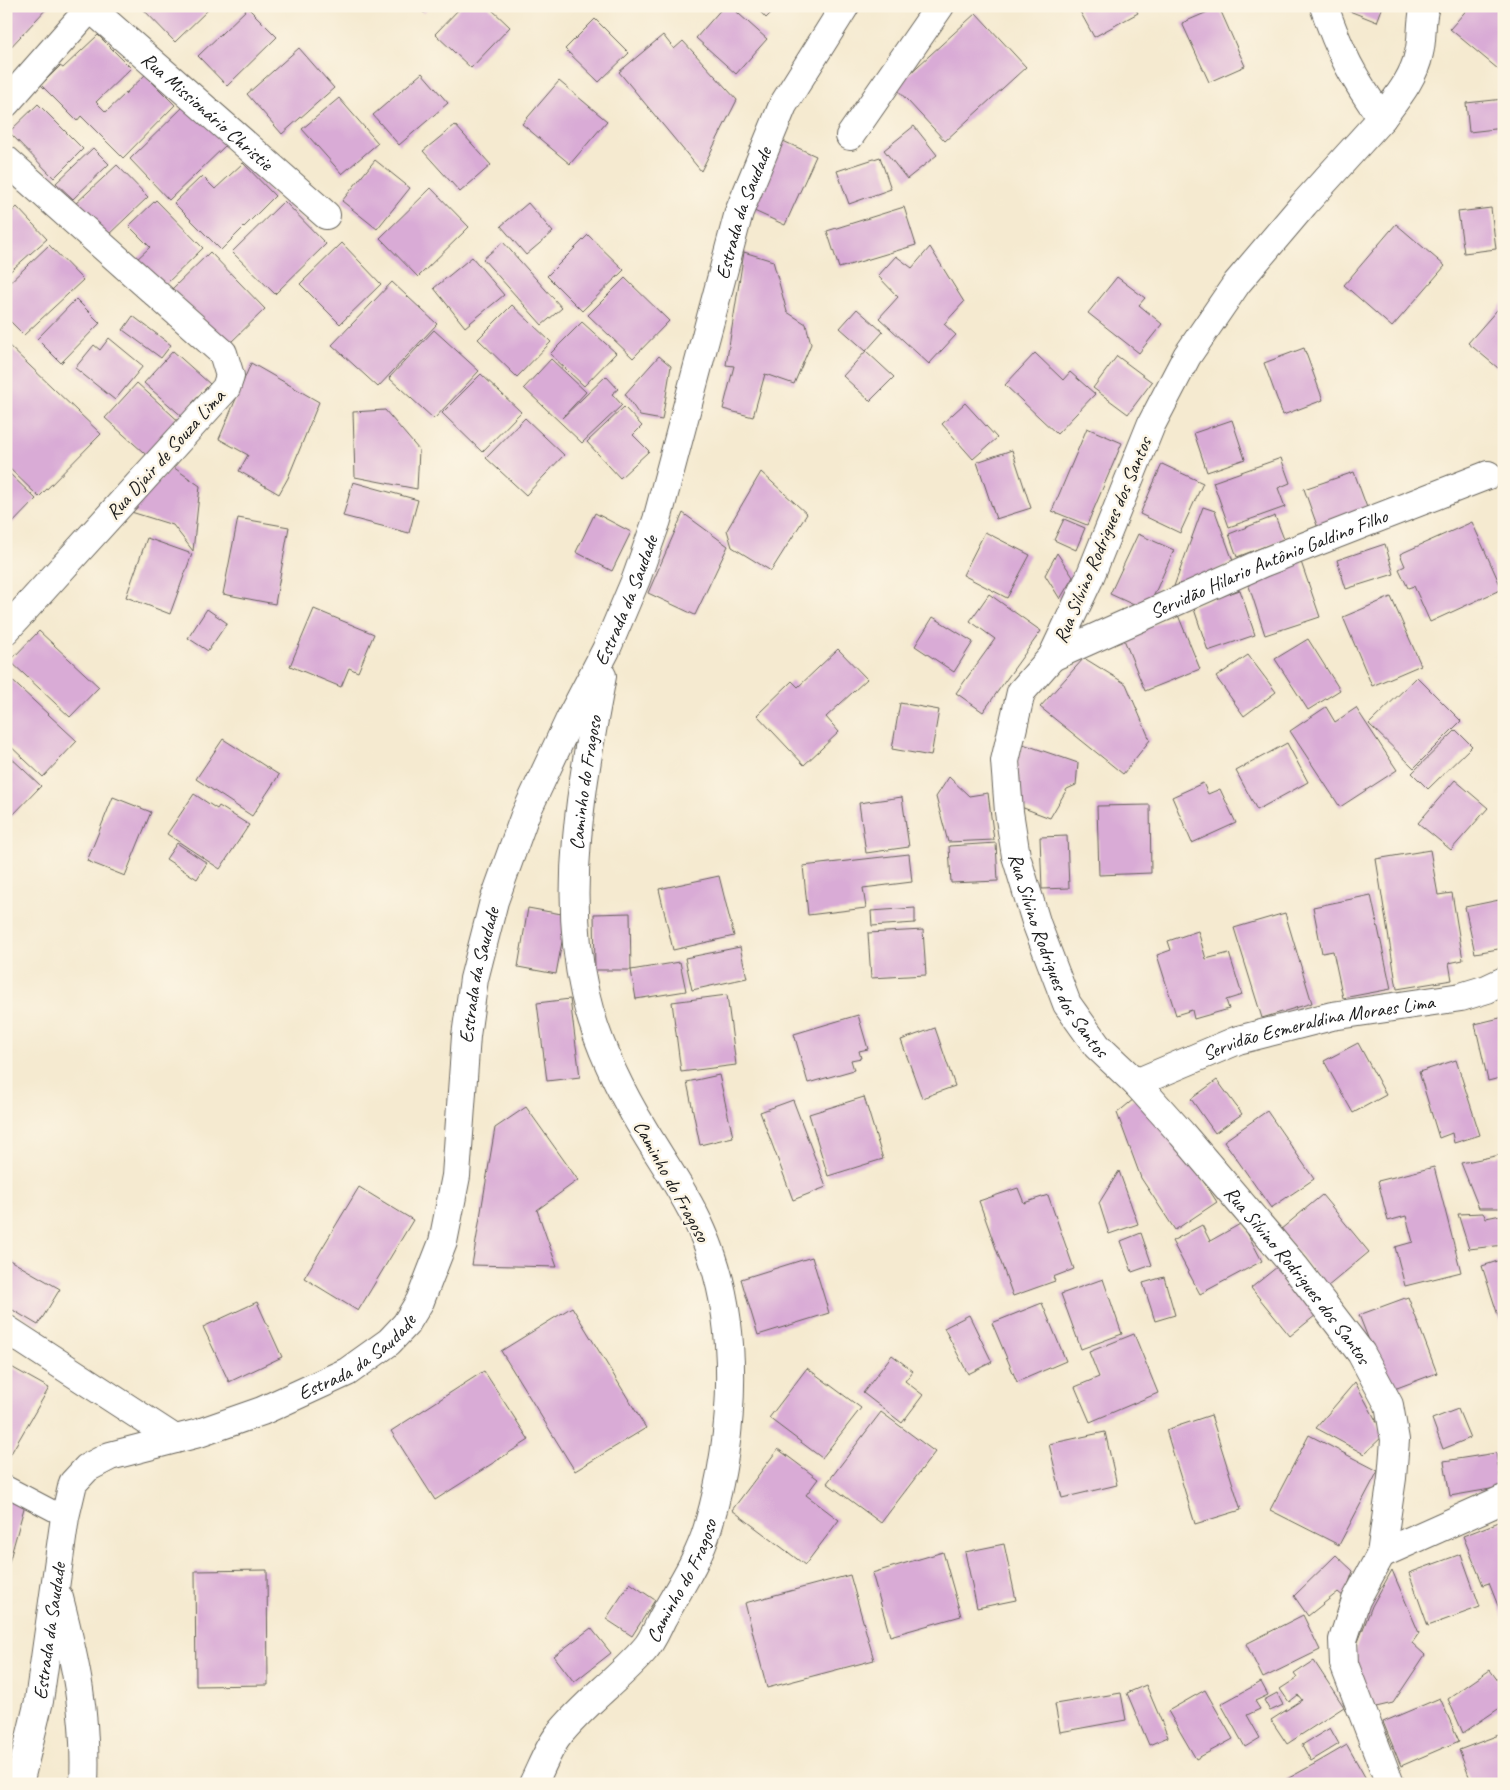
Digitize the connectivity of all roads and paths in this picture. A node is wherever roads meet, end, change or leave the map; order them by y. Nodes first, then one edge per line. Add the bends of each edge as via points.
1 (846, 6) edge
2 (940, 6) edge
3 (1324, 6) edge
4 (1425, 6) edge
5 (89, 7) edge
6 (6, 103) edge
7 (1382, 118) junction
8 (850, 136) dead end
9 (6, 160) edge
10 (326, 215) dead end
11 (1488, 475) dead end
12 (6, 630) edge
13 (606, 650) junction
14 (1052, 657) junction
15 (1504, 980) edge
16 (1136, 1082) junction
17 (6, 1329) edge
18 (175, 1439) junction
19 (6, 1486) edge
20 (1504, 1499) edge
21 (64, 1517) junction
22 (1381, 1554) junction
23 (56, 1587) junction
24 (20, 1784) edge
25 (84, 1784) edge
26 (533, 1784) edge
27 (1390, 1784) edge

1 - 13 street, Estrada da Saudade via 783,105 740,212 657,520
2 - 8 street
3 - 7 street via 1337,45 1359,87
4 - 7 street, Rua Silvino Rodrigues dos Santos via 1419,53 1406,85
5 - 6 street
5 - 10 street, Rua Missionário Christie
7 - 14 street, Rua Silvino Rodrigues dos Santos via 1237,283 1187,356 1151,425 1089,579
9 - 12 street, Rua Djair de Souza Lima via 223,353 230,376 226,388
11 - 14 street, Servidão Hilario Antônio Galdino Filho via 1262,563
13 - 18 street, Estrada da Saudade via 525,815 494,901 474,979 466,1036 456,1176 443,1242 420,1301 406,1324 389,1342 347,1372 262,1411
13 - 26 street, Caminho do Fragoso via 585,769 576,865 576,930 585,993 616,1080 703,1232 721,1289 729,1333 730,1387 723,1459 708,1530 681,1586 646,1648 557,1737
14 - 16 street, Rua Silvino Rodrigues dos Santos via 1021,692 1005,761 1016,856 1037,925 1067,1004 1098,1046
15 - 16 street, Servidão Esmeraldina Moraes Lima via 1461,997 1332,1016 1238,1040
16 - 22 street, Rua Silvino Rodrigues dos Santos via 1233,1194 1361,1353 1388,1406 1395,1440
17 - 18 street
18 - 21 street, Estrada da Saudade via 110,1456 87,1468 74,1483
19 - 21 lane
20 - 22 street
21 - 23 street, Estrada da Saudade
22 - 27 street, Rua Silvino Rodrigues dos Santos via 1356,1600 1342,1640 1344,1664
23 - 24 street, Estrada da Saudade via 39,1701
23 - 25 street via 82,1699

